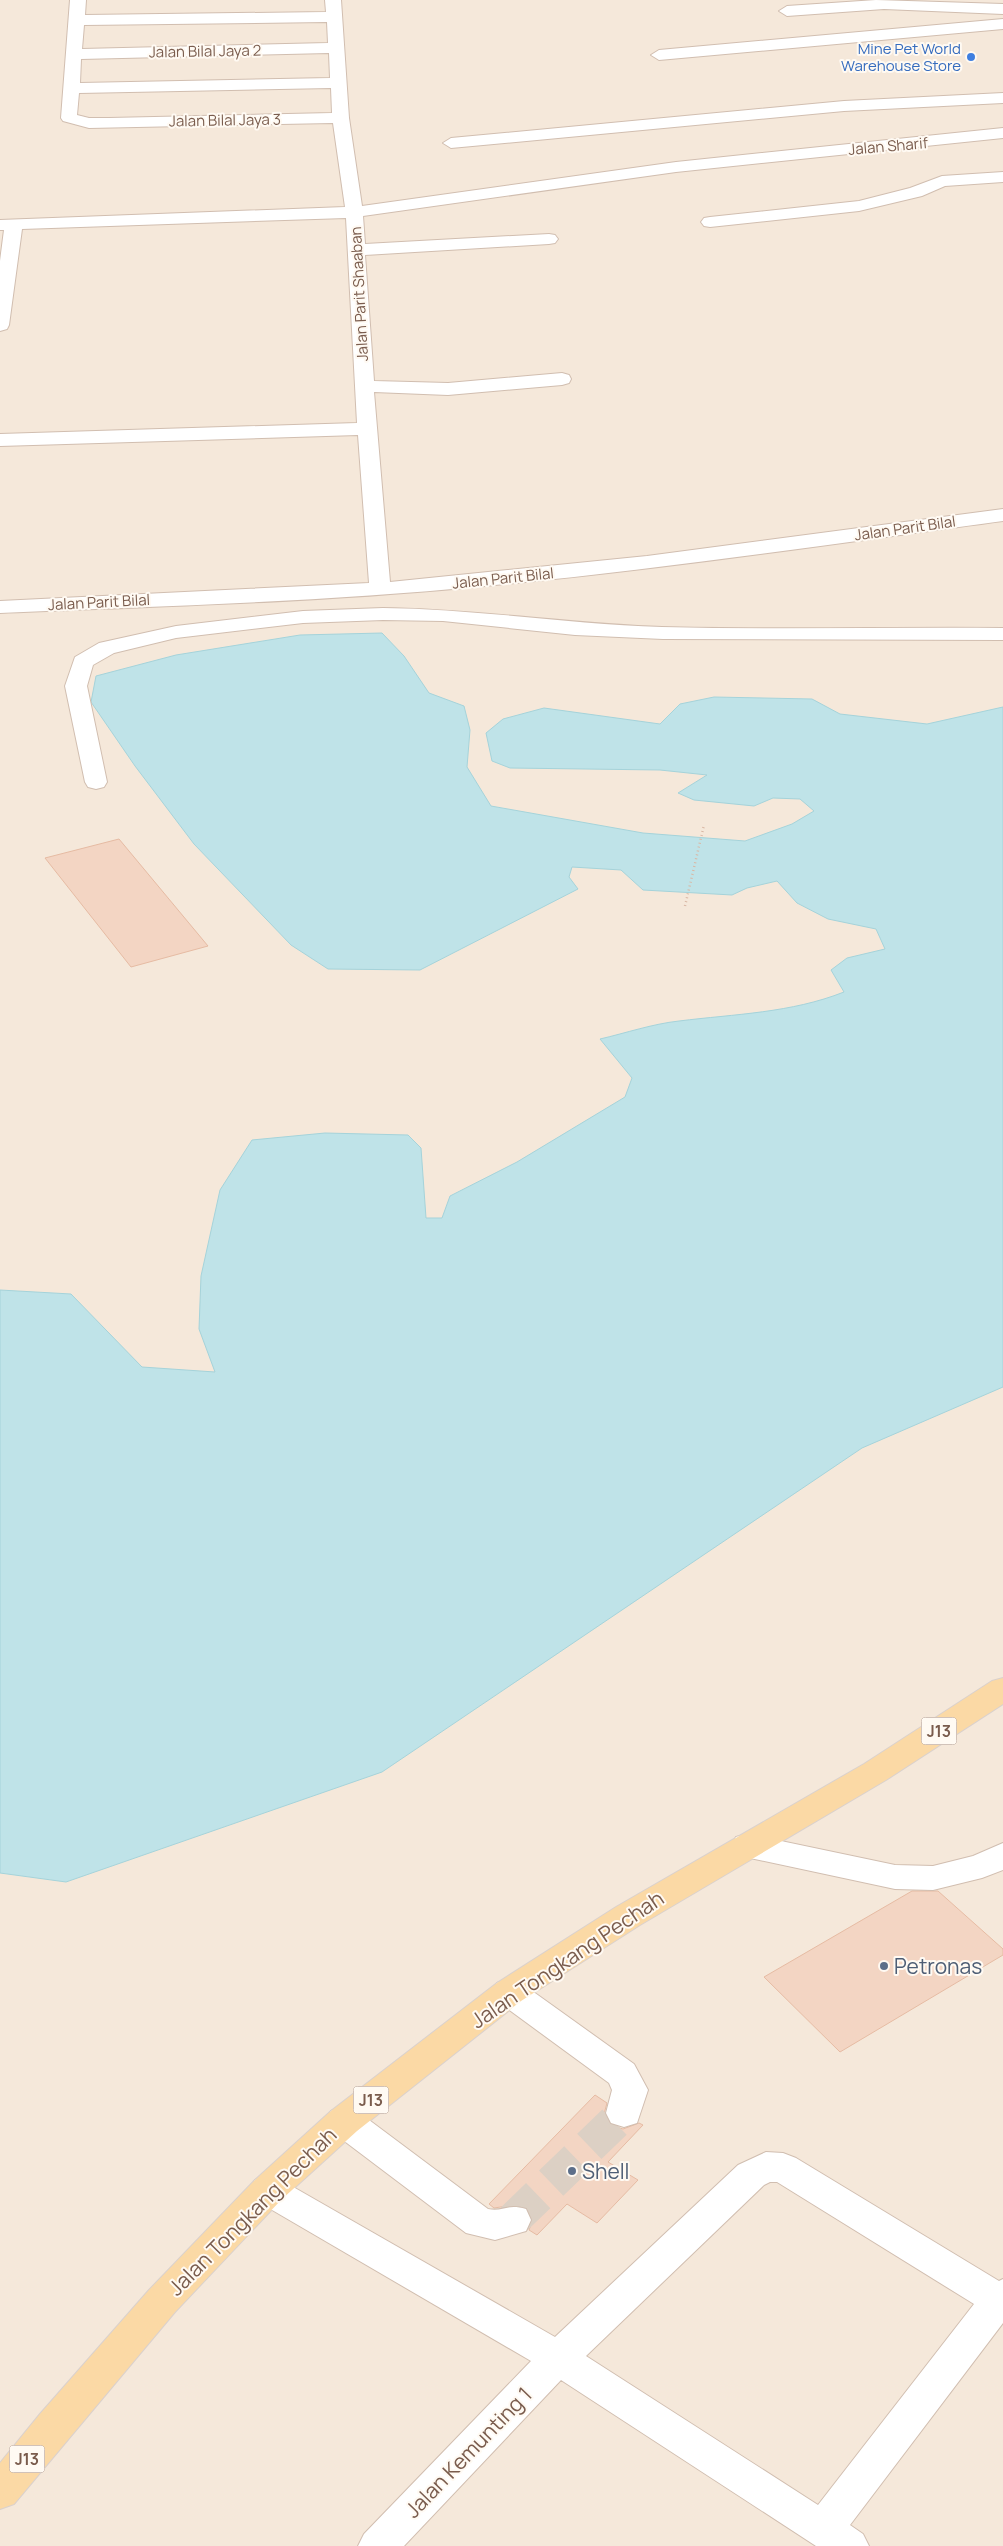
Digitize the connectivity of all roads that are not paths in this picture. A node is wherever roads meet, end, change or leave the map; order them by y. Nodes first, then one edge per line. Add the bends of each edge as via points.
1 (78, 0) edge
2 (333, 8) edge
3 (1003, 9) edge
4 (787, 11) dead end
5 (76, 20) junction
6 (1003, 24) edge
7 (335, 48) junction
8 (75, 54) junction
9 (659, 55) dead end
10 (337, 83) junction
11 (70, 88) junction
12 (1003, 98) edge
13 (340, 118) junction
14 (1003, 133) edge
15 (451, 143) dead end
16 (1003, 177) edge
17 (366, 211) junction
18 (710, 222) dead end
19 (7, 225) edge
20 (549, 239) dead end
21 (369, 250) junction
22 (0, 326) edge
23 (562, 379) dead end
24 (377, 387) junction
25 (367, 429) junction
26 (0, 440) edge
27 (1003, 515) edge
28 (380, 588) junction
29 (0, 607) edge
30 (1003, 634) edge
31 (96, 782) dead end
32 (1003, 1689) edge
33 (748, 1846) junction
34 (1003, 1855) edge
35 (509, 1992) junction
36 (624, 2113) tunnel mouth
37 (344, 2121) junction
38 (268, 2190) junction
39 (513, 2220) tunnel mouth
40 (1001, 2298) edge
41 (558, 2358) junction
42 (0, 2492) edge
43 (836, 2538) edge
44 (378, 2546) edge

1 - 5 street
2 - 5 street
2 - 7 street, Jalan Parit Shaaban
3 - 4 street via 884,4
5 - 8 street
6 - 9 street
7 - 8 street, Jalan Bilal Jaya 2
7 - 10 street, Jalan Parit Shaaban
8 - 11 street
10 - 11 street
10 - 13 street, Jalan Parit Shaaban
11 - 13 street, Jalan Bilal Jaya 3 via 68,118 89,123
12 - 15 street via 844,106
13 - 17 street, Jalan Parit Shaaban
14 - 17 street, Jalan Sharif via 557,182
16 - 18 street via 942,181 916,192 859,206
17 - 19 street, Jalan Sharif
17 - 21 street, Jalan Parit Shaaban
19 - 22 street
20 - 21 street
21 - 24 street, Jalan Parit Shaaban
23 - 24 street via 448,389
24 - 25 street, Jalan Parit Shaaban
25 - 26 street
25 - 28 street, Jalan Parit Shaaban
27 - 28 street, Jalan Parit Bilal via 638,563
28 - 29 street, Jalan Parit Bilal
30 - 31 street via 663,633 574,629 443,615 382,614 303,617 176,632 107,648 83,662 76,686
32 - 33 main road, Jalan Tongkang Pechah / J13 via 875,1772
33 - 34 street via 895,1877 932,1878 982,1866
33 - 35 main road, Jalan Tongkang Pechah / J13 via 628,1916
35 - 36 street via 622,2074 630,2090
35 - 37 main road, Jalan Tongkang Pechah / J13
37 - 38 main road, Jalan Tongkang Pechah / J13
37 - 39 street via 479,2222 496,2225
38 - 41 street
38 - 42 main road, Jalan Tongkang Pechah / J13 via 162,2301
40 - 41 street, Jalan Kemunting 1 via 783,2168 766,2167 751,2175
40 - 43 street
41 - 43 street
41 - 44 street, Jalan Kemunting 1

